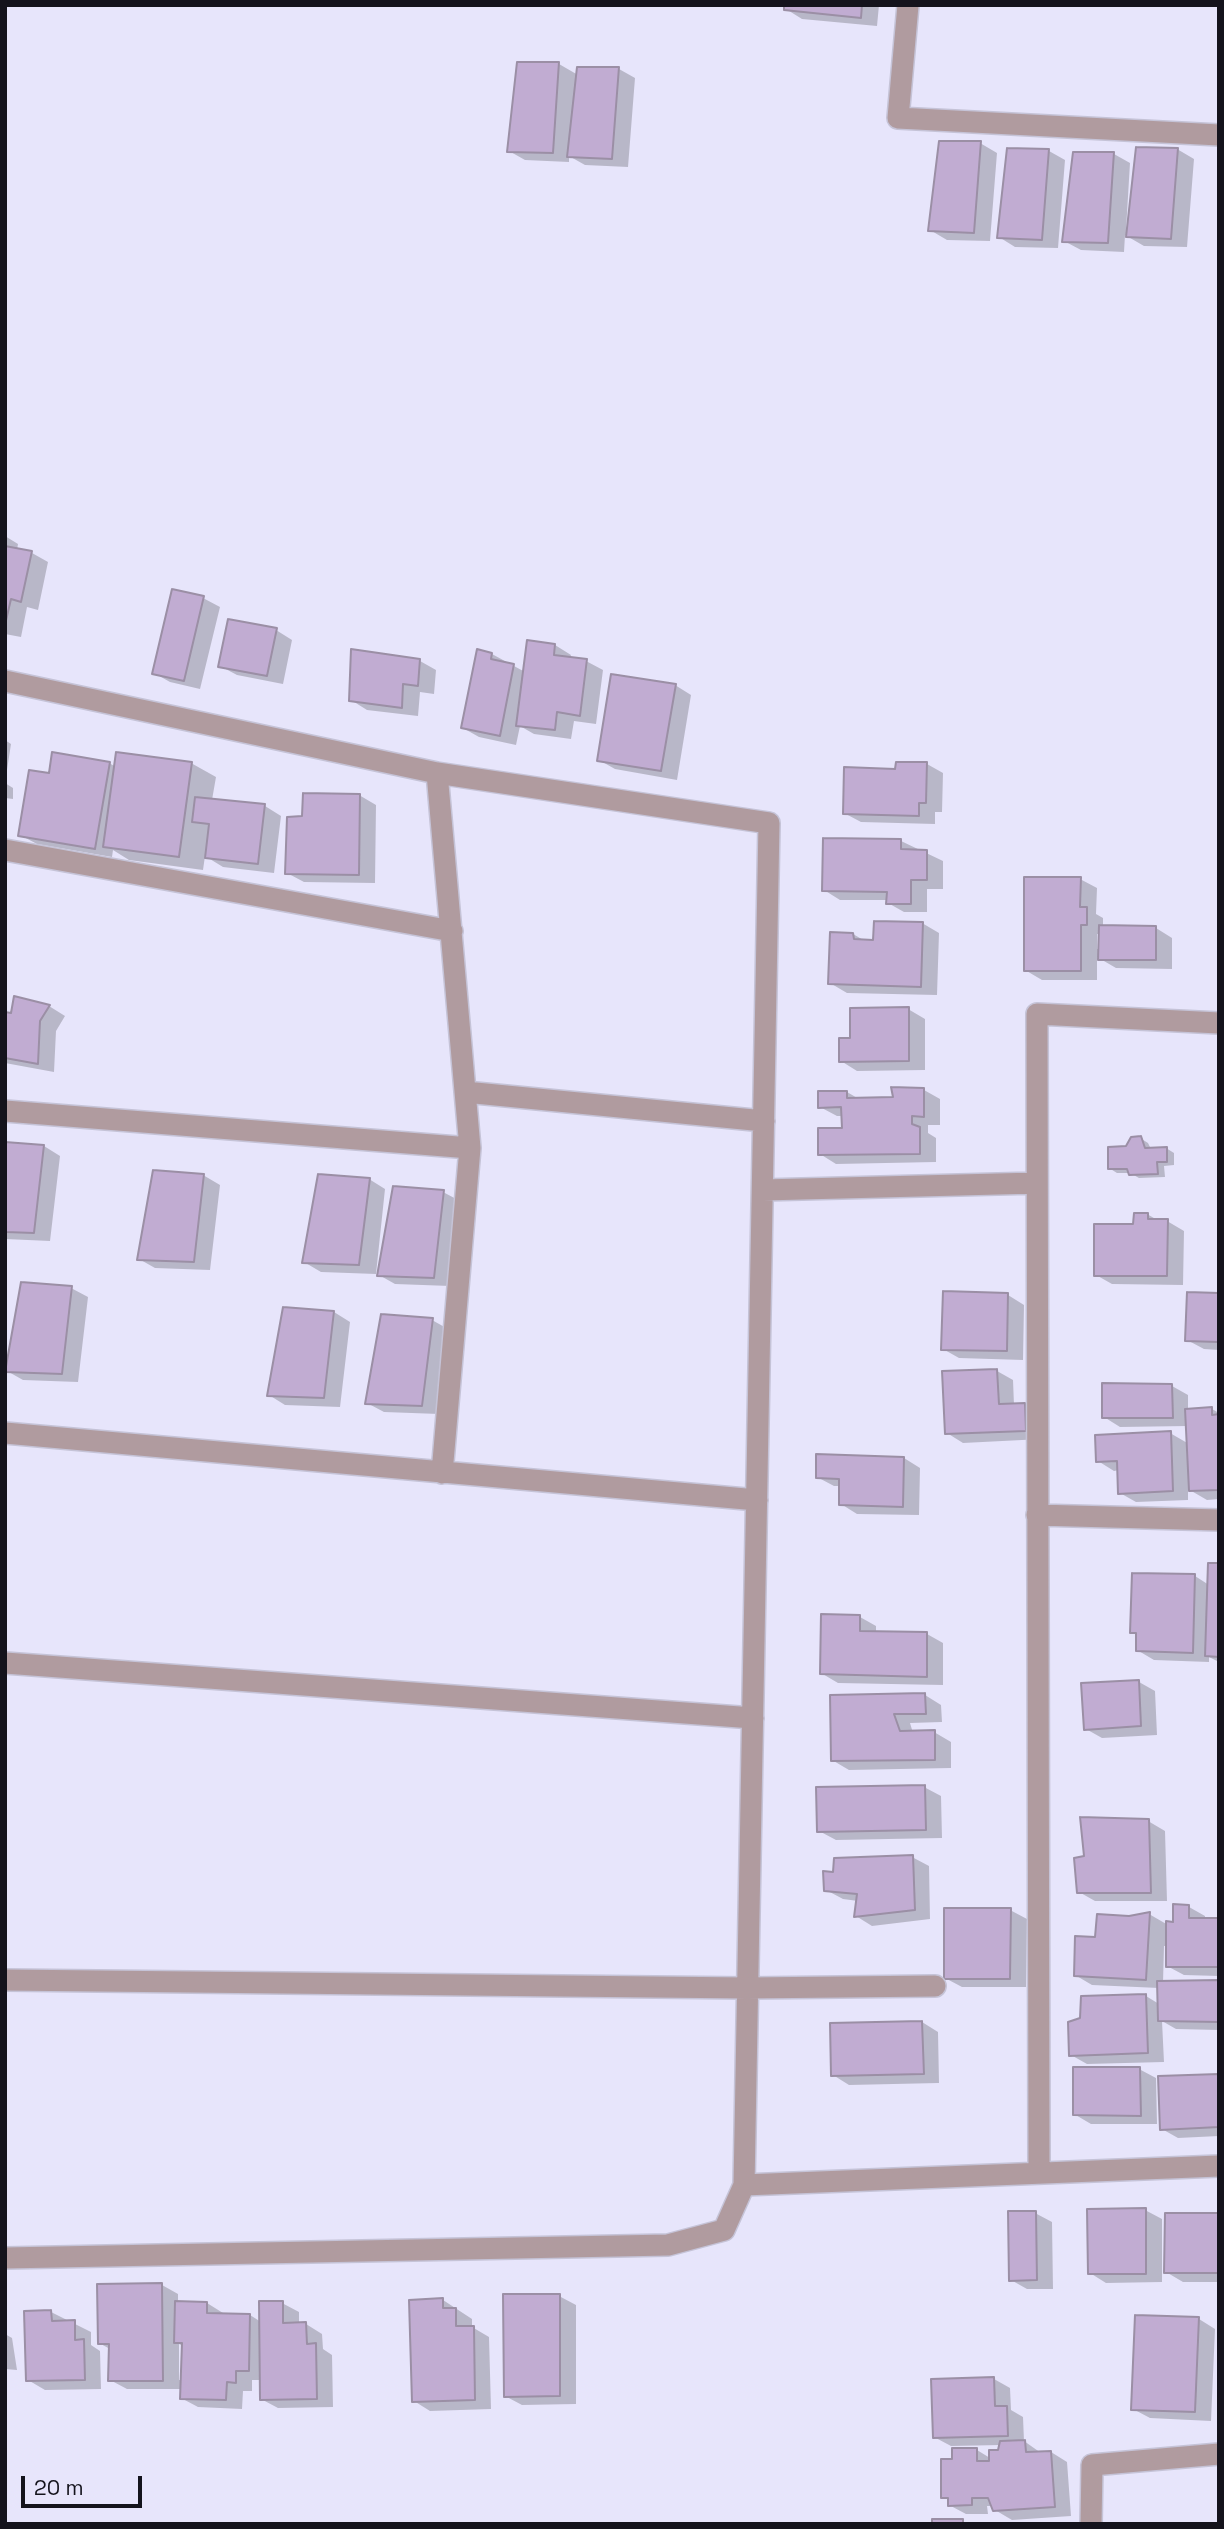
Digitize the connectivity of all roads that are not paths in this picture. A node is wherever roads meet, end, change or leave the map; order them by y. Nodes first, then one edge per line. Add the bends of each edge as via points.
1 (908, 5) edge
2 (1219, 135) edge
3 (5, 681) edge
4 (437, 773) junction
5 (5, 850) edge
6 (452, 931) junction
7 (1219, 1023) edge
8 (465, 1092) junction
9 (5, 1111) edge
10 (764, 1121) junction
11 (470, 1148) junction
12 (1037, 1183) junction
13 (763, 1190) junction
14 (5, 1433) edge
15 (442, 1473) junction
16 (757, 1500) junction
17 (1037, 1515) junction
18 (1219, 1520) edge
19 (5, 1663) edge
20 (753, 1718) junction
21 (5, 1980) edge
22 (935, 1986) dead end
23 (747, 1988) junction
24 (1219, 2165) edge
25 (1039, 2173) junction
26 (744, 2185) junction
27 (5, 2258) edge
28 (1219, 2454) edge
29 (1091, 2524) edge

1 - 2 street via 898,118
3 - 4 street
4 - 6 street
4 - 10 street via 769,823
5 - 6 street
6 - 8 street
7 - 12 street via 1037,1014
8 - 10 street
8 - 11 street
9 - 11 street
10 - 13 street
11 - 15 street
12 - 13 street
12 - 17 street
13 - 16 street
14 - 15 street
15 - 16 street
16 - 20 street
17 - 18 street
17 - 25 street
19 - 20 street
20 - 23 street
21 - 23 street
22 - 23 street
23 - 26 street
24 - 25 street
25 - 26 street
26 - 27 street via 724,2230 668,2245
28 - 29 street via 1092,2465

